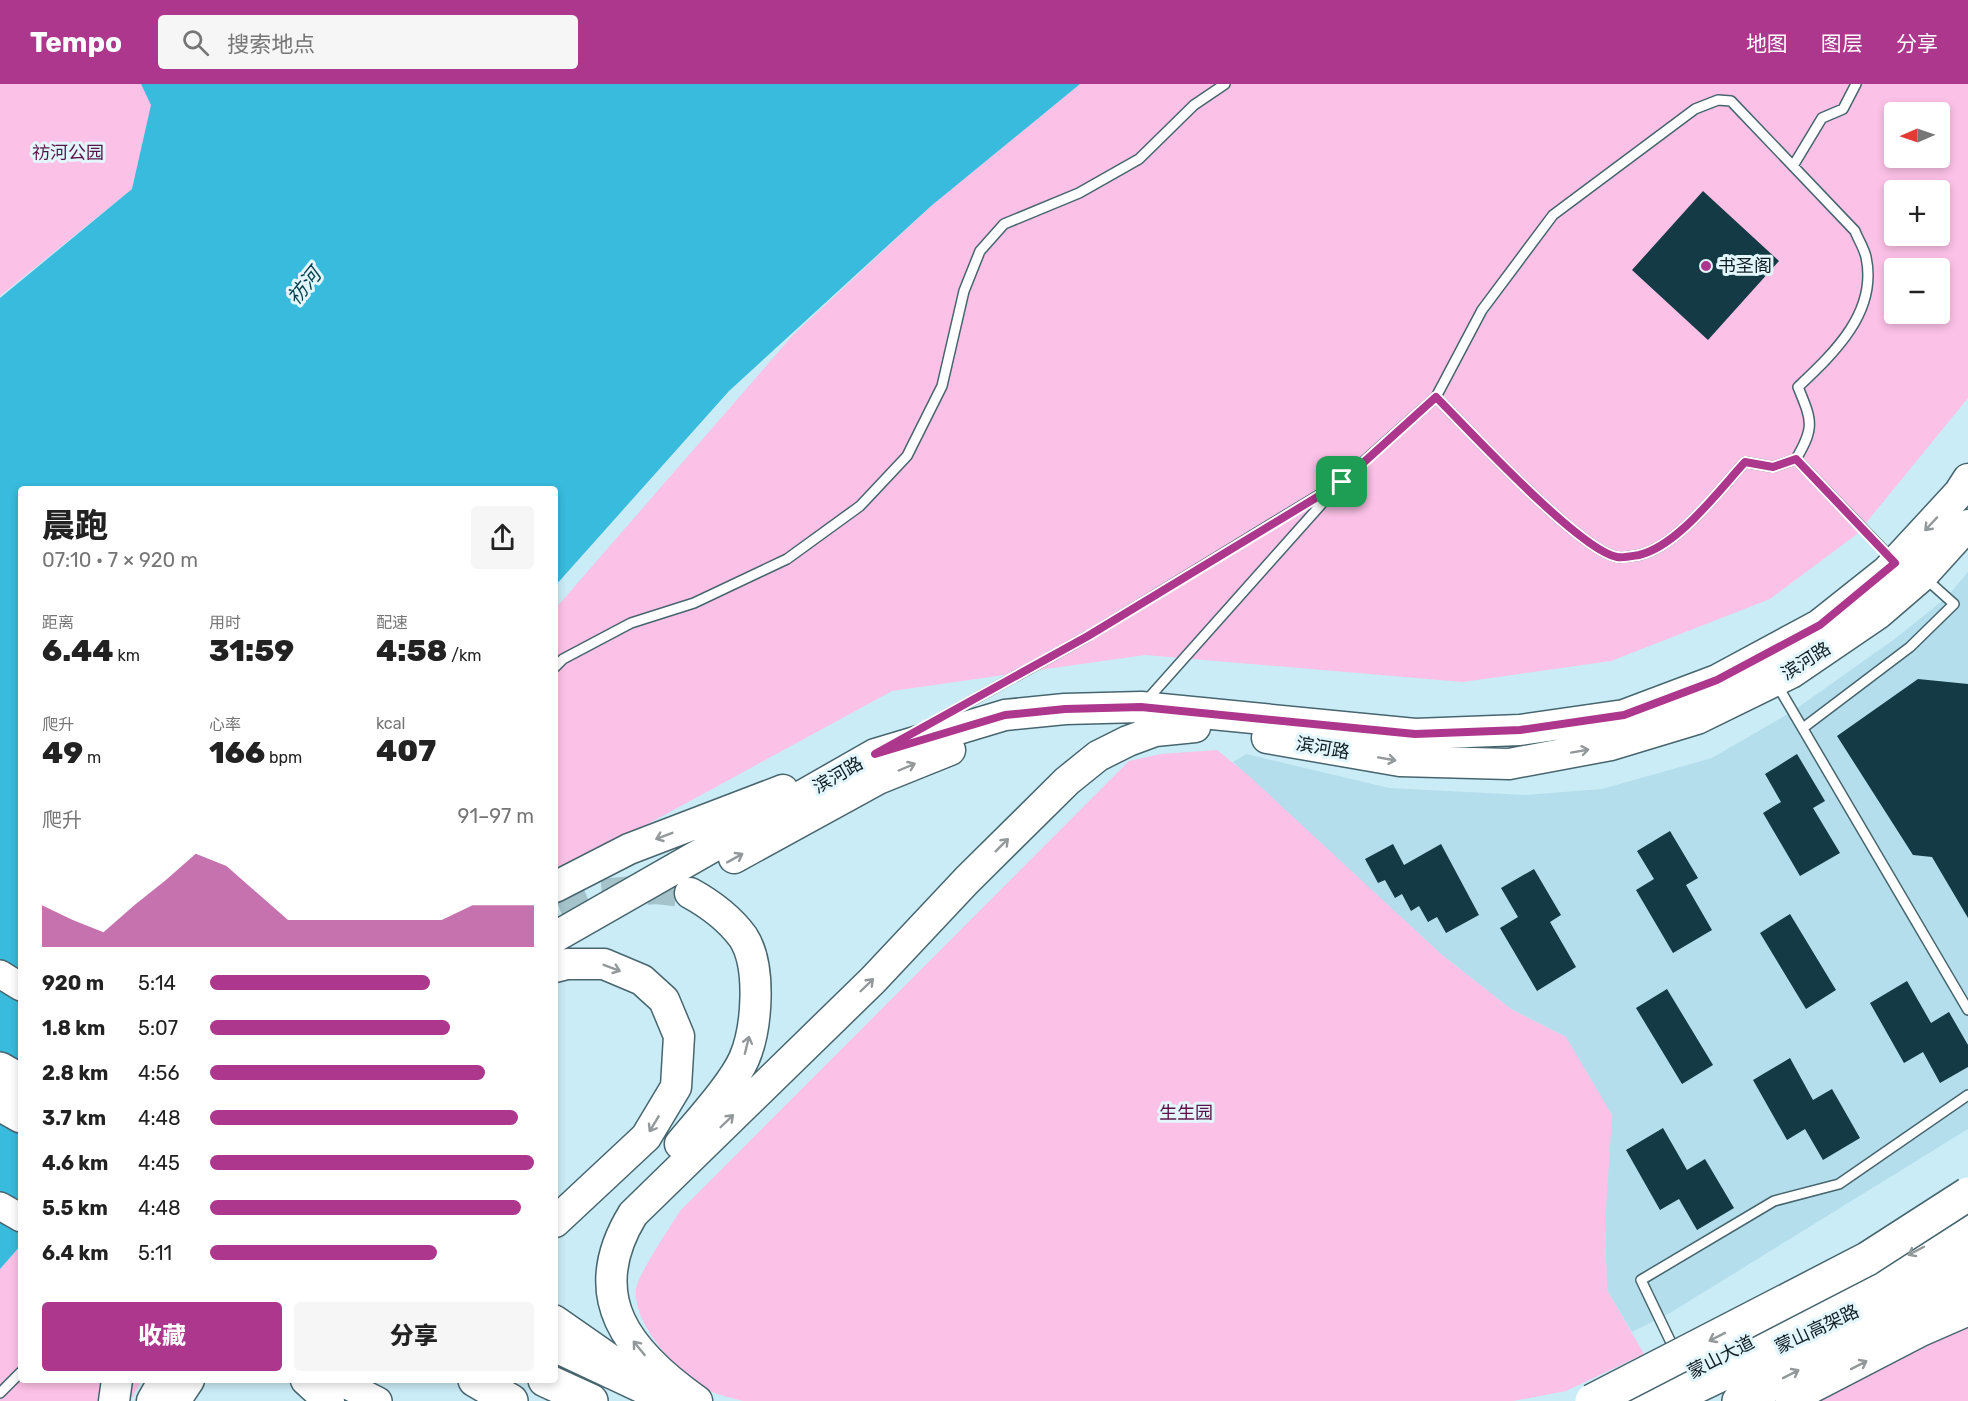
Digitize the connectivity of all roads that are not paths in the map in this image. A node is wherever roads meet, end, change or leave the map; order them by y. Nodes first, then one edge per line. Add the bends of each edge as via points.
1 (1225, 84) edge
2 (1856, 84) edge
3 (1793, 166) junction
4 (1436, 397) junction
5 (1796, 459) junction
6 (1968, 479) edge
7 (1342, 482) junction
8 (1968, 525) edge
9 (1895, 563) junction
10 (1922, 576) junction
11 (558, 664) edge
12 (1775, 681) junction
13 (1141, 707) junction
14 (1195, 727) junction
15 (1803, 728) junction
16 (875, 754) junction
17 (690, 892) tunnel mouth
18 (558, 910) edge
19 (558, 911) edge
20 (558, 955) edge
21 (558, 966) edge
22 (0, 975) edge
23 (18, 985) edge
24 (1968, 1010) edge
25 (0, 1069) edge
26 (18, 1078) edge
27 (1968, 1095) edge
28 (0, 1104) edge
29 (18, 1114) edge
30 (1968, 1194) edge
31 (0, 1206) edge
32 (633, 1214) junction
33 (18, 1216) edge
34 (558, 1219) edge
35 (1968, 1224) edge
36 (1968, 1255) edge
37 (1968, 1282) edge
38 (1968, 1312) edge
39 (558, 1321) edge
40 (558, 1346) edge
41 (1689, 1374) junction
42 (18, 1375) edge
43 (117, 1383) edge
44 (162, 1383) edge
45 (187, 1383) edge
46 (309, 1383) edge
47 (343, 1383) edge
48 (480, 1383) edge
49 (552, 1383) edge
50 (0, 1393) edge
51 (114, 1401) edge
52 (152, 1401) edge
53 (175, 1401) edge
54 (329, 1401) edge
55 (378, 1401) edge
56 (511, 1401) edge
57 (591, 1401) edge
58 (673, 1401) edge
59 (698, 1401) edge
60 (1592, 1401) edge
61 (1630, 1401) edge
62 (1666, 1401) edge
63 (1739, 1401) edge
64 (1789, 1401) edge

1 - 11 lane via 1194,105 1139,159 1079,193 1004,224 980,251 964,291 942,386 907,456 860,506 787,559 694,603 631,624
2 - 3 lane via 1843,109 1822,118
3 - 4 lane via 1731,102 1718,100 1695,109 1553,215 1482,310
3 - 5 lane via 1855,231 1866,257 1867,283 1860,313 1839,348 1798,387 1808,411 1810,435
4 - 5 lane via 1558,518 1591,544 1616,557 1641,554 1676,536 1745,462 1773,467
4 - 7 lane
5 - 9 lane
6 -> 9 main road, 滨河路
7 - 13 lane
7 - 16 lane via 1088,636
8 - 10 main road, 滨河路
9 - 13 main road, 滨河路 via 1820,625 1717,680 1624,715 1520,730 1415,734
10 - 12 main road, 滨河路 via 1879,613
10 - 15 lane via 1954,604 1910,647
14 -> 12 main road, 滨河路 via 1400,761 1509,764 1611,745 1697,719
12 - 15 lane
13 - 16 main road, 滨河路 via 1005,715
20 -> 14 main road, 滨河路 via 878,779 934,755 1010,730 1140,721
32 -> 14 main road via 873,980 1067,781 1098,756 1128,741 1155,731
15 - 24 lane
16 -> 18 main road via 628,849
16 - 19 main road, 滨河路
32 -> 17 main road via 672,1154 744,1059 756,1008 753,963 744,939 724,916
21 -> 34 main road via 604,964 642,980 664,1000 679,1036 676,1087 646,1137
22 - 23 main road
25 - 26 highway
27 - 41 lane via 1839,1184 1774,1201 1641,1280
28 - 29 highway
30 -> 60 highway, bridge via 1867,1259
31 - 33 main road
59 -> 32 main road via 669,1381 642,1352 625,1330 612,1303 618,1238
35 -> 41 main road, 蒙山大道
36 - 62 highway, 蒙山高架路
63 -> 37 highway, 蒙山高架路
64 -> 38 main road
39 - 58 main road
40 - 58 highway
41 - 61 main road, 蒙山大道
42 - 50 lane
43 - 51 main road
44 - 52 main road
45 - 53 main road
46 - 54 main road
47 - 55 main road
48 - 56 highway
49 - 57 highway

